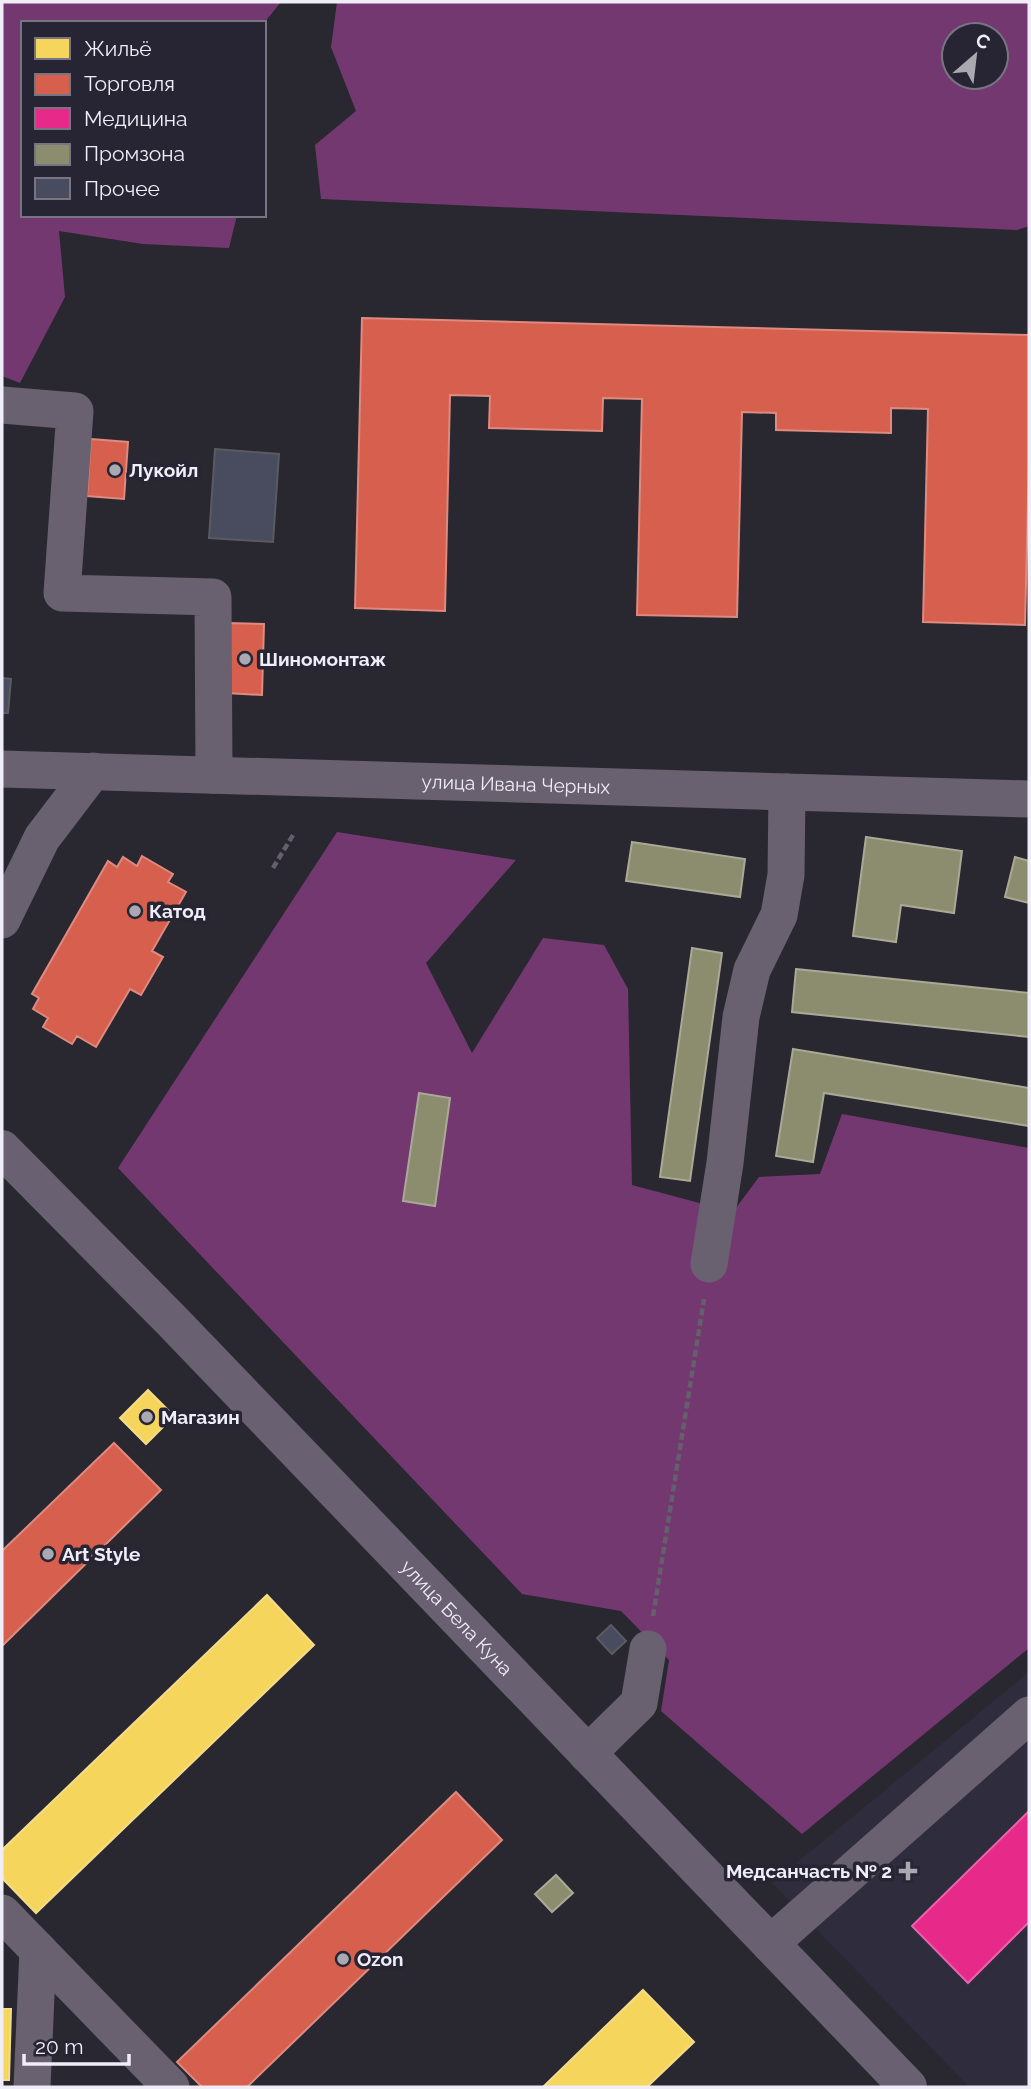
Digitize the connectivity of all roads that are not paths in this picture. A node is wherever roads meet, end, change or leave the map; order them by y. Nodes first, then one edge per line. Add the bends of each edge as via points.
1 (2, 405) edge
2 (2, 769) edge
3 (93, 771) junction
4 (214, 775) junction
5 (787, 792) junction
6 (1029, 799) edge
7 (2, 920) edge
8 (2, 1149) edge
9 (709, 1264) road end
10 (648, 1649) road end
11 (1029, 1715) edge
12 (587, 1754) junction
13 (2, 1913) edge
14 (770, 1944) junction
15 (38, 1950) junction
16 (32, 2087) edge
17 (171, 2087) edge
18 (908, 2087) edge

1 - 4 street via 75,411 62,593 212,597
2 - 3 street, улица Ивана Черных
3 - 4 street, улица Ивана Черных
3 - 7 street via 42,838
4 - 5 street, улица Ивана Черных
5 - 6 street, улица Ивана Черных
5 - 9 street via 786,875 779,915 752,970 741,1017
8 - 12 main road, улица Бела Куна
10 - 12 street via 639,1703
11 - 14 street
12 - 14 main road, улица Бела Куна
13 - 15 street
14 - 18 main road, улица Бела Куна
15 - 16 street
15 - 17 street

